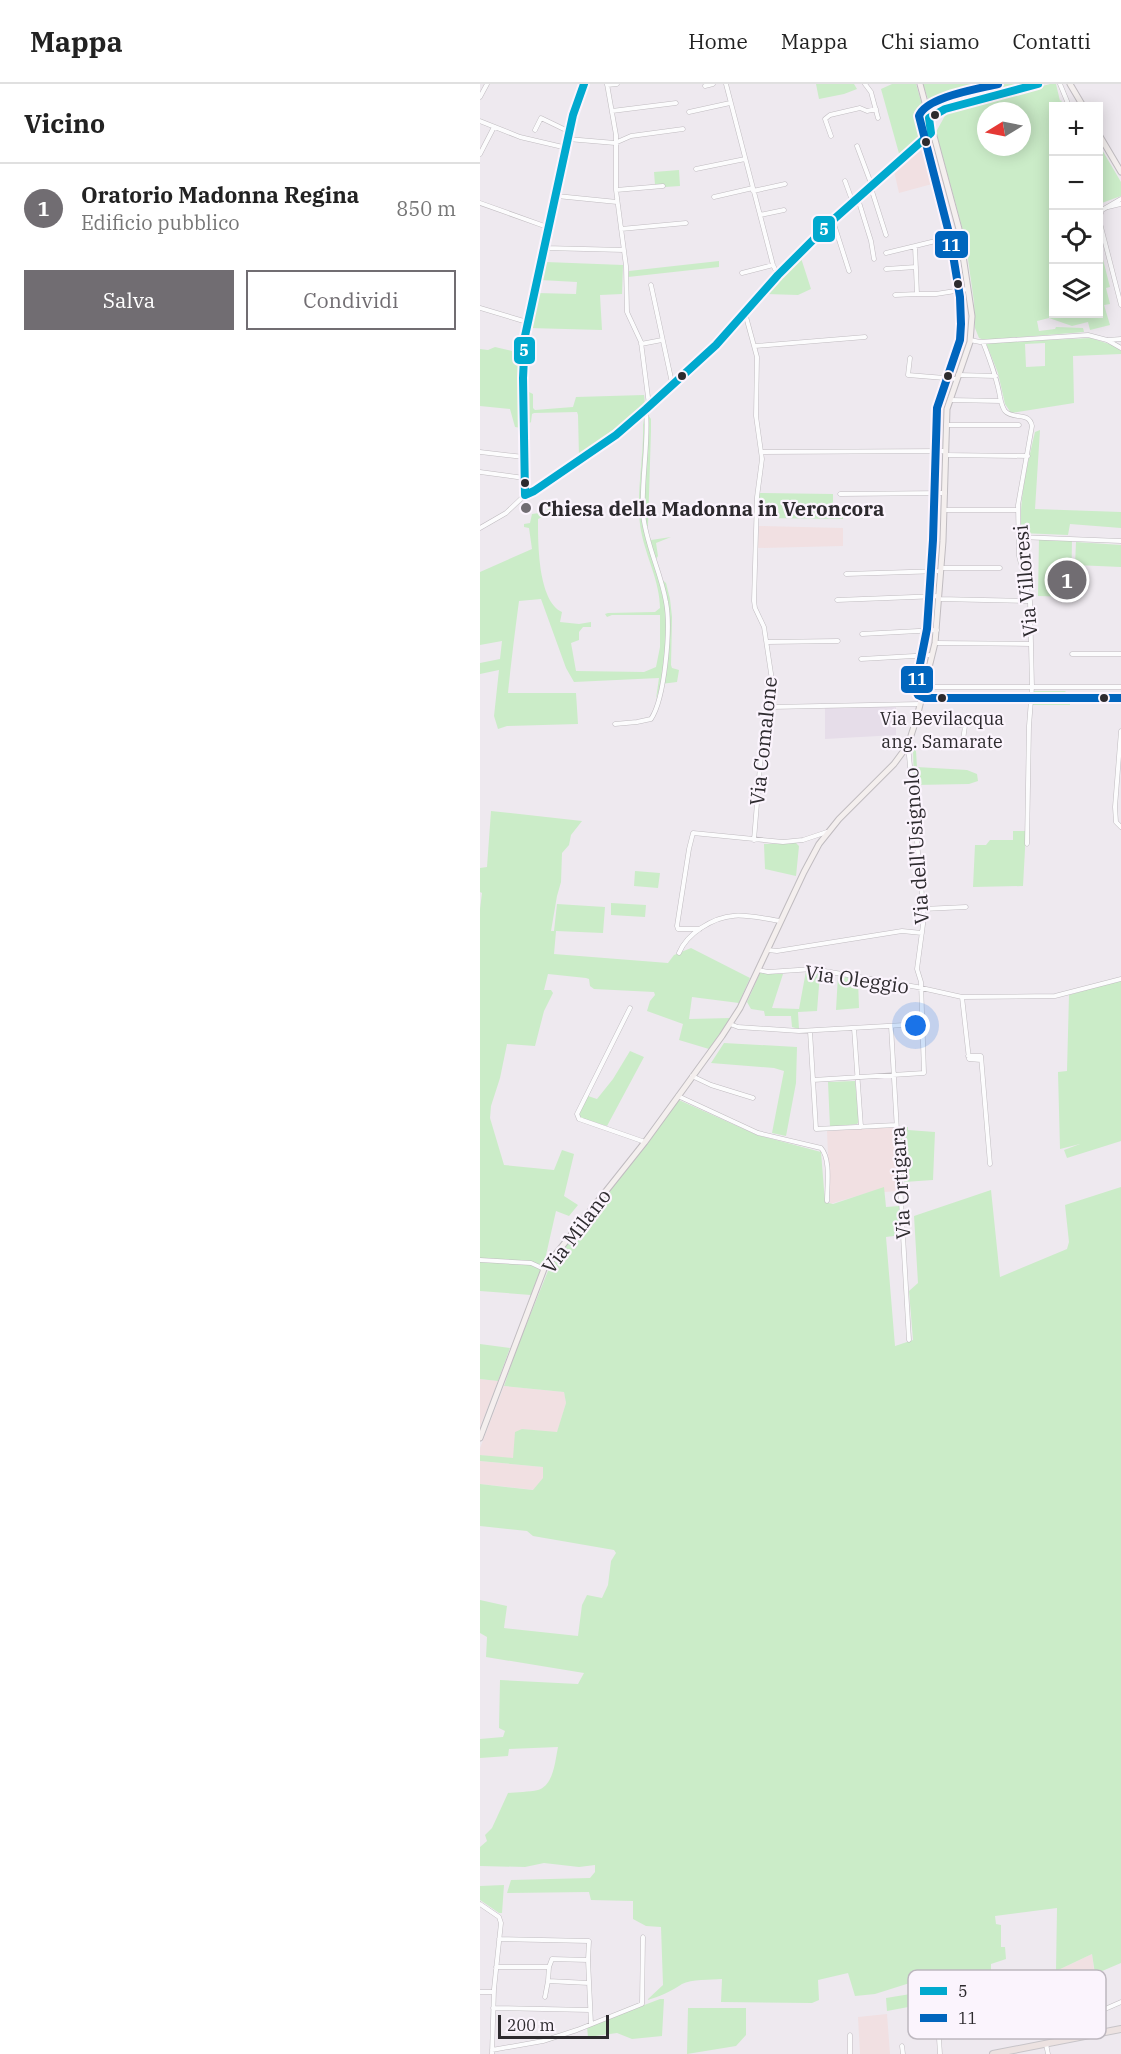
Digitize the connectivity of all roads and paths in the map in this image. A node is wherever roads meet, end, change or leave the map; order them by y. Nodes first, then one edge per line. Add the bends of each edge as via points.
1 (487, 84) edge
2 (584, 84) edge
3 (617, 84) edge
4 (713, 84) edge
5 (726, 84) edge
6 (865, 84) edge
7 (872, 84) edge
8 (920, 84) edge
9 (1038, 84) edge
10 (1060, 84) edge
11 (1070, 84) edge
12 (607, 85) edge
13 (705, 86) dead end
14 (871, 92) junction
15 (480, 97) edge
16 (1068, 102) edge
17 (1081, 102) edge
18 (676, 103) dead end
19 (730, 103) junction
20 (876, 109) junction
21 (612, 111) junction
22 (689, 112) dead end
23 (878, 118) dead end
24 (929, 118) junction
25 (480, 121) edge
26 (494, 127) junction
27 (683, 129) dead end
28 (535, 130) dead end
29 (932, 131) junction
30 (570, 132) junction
31 (831, 136) dead end
32 (568, 139) junction
33 (1103, 141) edge
34 (616, 143) junction
35 (857, 146) dead end
36 (567, 148) junction
37 (480, 154) edge
38 (745, 159) junction
39 (696, 168) dead end
40 (1121, 172) edge
41 (845, 181) dead end
42 (785, 184) dead end
43 (663, 186) dead end
44 (872, 187) junction
45 (616, 190) junction
46 (753, 190) junction
47 (557, 196) junction
48 (714, 197) dead end
49 (858, 198) junction
50 (1121, 199) edge
51 (617, 202) junction
52 (480, 203) edge
53 (853, 203) junction
54 (1121, 204) edge
55 (1103, 209) edge
56 (1103, 209) edge
57 (784, 210) dead end
58 (760, 215) junction
59 (833, 220) junction
60 (686, 223) dead end
61 (550, 228) junction
62 (621, 229) junction
63 (885, 235) dead end
64 (960, 235) junction
65 (1103, 240) edge
66 (915, 246) junction
67 (545, 248) junction
68 (624, 250) junction
69 (886, 253) dead end
70 (874, 259) dead end
71 (773, 265) junction
72 (916, 267) junction
73 (886, 269) dead end
74 (849, 272) dead end
75 (742, 273) dead end
76 (778, 275) junction
77 (651, 285) dead end
78 (969, 289) junction
79 (917, 294) junction
80 (895, 295) dead end
81 (1121, 305) edge
82 (480, 308) edge
83 (745, 313) junction
84 (527, 322) junction
85 (865, 337) dead end
86 (1120, 338) edge
87 (662, 340) junction
88 (970, 340) junction
89 (1107, 340) junction
90 (983, 342) junction
91 (641, 344) junction
92 (755, 346) junction
93 (1121, 348) edge
94 (910, 358) dead end
95 (996, 376) junction
96 (958, 377) junction
97 (672, 383) junction
98 (950, 400) junction
99 (1001, 401) junction
100 (648, 407) junction
101 (946, 425) junction
102 (1019, 425) dead end
103 (480, 452) edge
104 (761, 452) junction
105 (946, 453) junction
106 (1028, 456) junction
107 (524, 457) junction
108 (480, 472) edge
109 (524, 478) junction
110 (945, 493) junction
111 (527, 494) junction
112 (840, 494) dead end
113 (944, 510) junction
114 (1018, 510) junction
115 (480, 528) edge
116 (1019, 537) junction
117 (1121, 541) edge
118 (1000, 568) dead end
119 (941, 569) junction
120 (846, 574) dead end
121 (939, 598) junction
122 (837, 600) dead end
123 (1030, 601) junction
124 (937, 630) junction
125 (862, 634) dead end
126 (838, 641) dead end
127 (767, 642) junction
128 (935, 643) junction
129 (1031, 644) junction
130 (1072, 654) dead end
131 (1121, 654) edge
132 (932, 655) junction
133 (861, 659) dead end
134 (925, 687) junction
135 (1032, 687) junction
136 (1121, 687) edge
137 (921, 704) junction
138 (771, 707) junction
139 (917, 717) junction
140 (615, 724) dead end
141 (1121, 732) edge
142 (963, 740) dead end
143 (908, 745) junction
144 (1121, 827) edge
145 (828, 832) junction
146 (754, 840) junction
147 (1026, 844) dead end
148 (966, 907) dead end
149 (923, 909) junction
150 (780, 921) junction
151 (700, 929) junction
152 (922, 933) junction
153 (767, 950) junction
154 (678, 953) dead end
155 (758, 970) junction
156 (1121, 979) edge
157 (921, 988) junction
158 (962, 997) junction
159 (630, 1008) dead end
160 (730, 1024) junction
161 (922, 1024) junction
162 (891, 1026) junction
163 (854, 1028) junction
164 (810, 1030) junction
165 (692, 1076) junction
166 (893, 1076) junction
167 (857, 1078) junction
168 (813, 1080) junction
169 (678, 1096) junction
170 (753, 1098) dead end
171 (896, 1125) junction
172 (861, 1127) junction
173 (645, 1142) junction
174 (990, 1164) dead end
175 (827, 1201) dead end
176 (480, 1260) edge
177 (544, 1269) junction
178 (909, 1340) dead end
179 (480, 1438) edge
180 (480, 1904) edge
181 (643, 1937) dead end
182 (500, 1939) junction
183 (588, 1960) junction
184 (496, 1967) junction
185 (549, 1967) junction
186 (548, 1981) junction
187 (589, 1983) junction
188 (480, 1992) edge
189 (494, 1992) junction
190 (545, 1997) dead end
191 (1121, 2002) edge
192 (493, 2008) junction
193 (1106, 2009) edge
194 (590, 2010) junction
195 (591, 2024) junction
196 (1121, 2029) edge
197 (1106, 2032) edge
198 (850, 2035) dead end
199 (939, 2039) edge
200 (1070, 2039) edge
201 (1046, 2044) junction
202 (902, 2046) dead end
203 (492, 2052) edge
204 (850, 2054) edge
205 (903, 2054) edge
206 (940, 2054) edge
207 (993, 2054) edge
208 (1048, 2054) edge

1 - 15 street
2 - 30 street
3 - 12 street
4 - 13 street
5 - 19 street
6 - 14 street
7 - 14 street
8 - 24 street
9 - 24 street via 945,109
10 - 16 street
11 - 17 street
12 - 21 street
14 - 20 street
18 - 21 street
19 - 22 street
19 - 38 street
20 - 23 street
20 - 31 street via 860,108 830,115 825,119
21 - 34 street
24 - 29 street
25 - 26 street
26 - 36 street
26 - 37 street
27 - 34 street via 631,135
28 - 30 street via 541,118
29 - 44 street
29 - 64 street
30 - 32 street
32 - 34 street
32 - 36 street
33 - 40 street
34 - 45 street
35 - 44 street
36 - 47 street
38 - 39 street
38 - 46 street
41 - 53 street
42 - 46 street
43 - 45 street
44 - 49 street
44 - 63 street
45 - 51 street
46 - 48 street
46 - 58 street
47 - 51 street
47 - 61 street
49 - 53 street
49 - 70 street
50 - 55 street
51 - 62 street
52 - 61 street
53 - 59 street
54 - 56 street
57 - 58 street
58 - 71 street
59 - 74 street
59 - 76 street
60 - 62 street
61 - 67 street
62 - 68 street
64 - 66 street
64 - 78 street
65 - 81 street
66 - 69 street
66 - 72 street
67 - 68 street
67 - 84 street
68 - 91 street via 627,313
71 - 75 street
71 - 76 street
72 - 73 street
72 - 79 street
76 - 83 street
77 - 87 street
78 - 79 street
78 - 88 street
79 - 80 street
82 - 84 street
83 - 92 street, Via Comalone
83 - 97 street via 713,348
84 - 107 street via 523,359
85 - 92 street
86 - 89 street
87 - 91 street
87 - 97 street
88 - 90 street
88 - 96 street
89 - 90 street via 1085,335
89 - 93 street
90 - 95 street
91 - 100 street
92 - 104 street, Via Comalone
94 - 96 street via 908,375
95 - 96 street
95 - 99 street
96 - 98 street
97 - 100 street
98 - 99 street
98 - 101 street
99 - 106 street, Via Villoresi via 1007,413 1032,422
100 - 111 street via 612,437
100 - 140 street via 643,514 666,602 664,679 651,719
101 - 102 street
101 - 105 street
103 - 107 street
104 - 105 street
104 - 127 street, Via Comalone via 754,601
105 - 106 street
105 - 110 street
106 - 114 street, Via Villoresi
107 - 109 street
108 - 109 street
109 - 111 street
110 - 112 street
110 - 113 street
111 - 115 street via 506,513
113 - 114 street
113 - 119 street
114 - 116 street, Via Villoresi
116 - 117 street
116 - 123 street, Via Villoresi
118 - 119 street
119 - 120 street
119 - 121 street
121 - 122 street
121 - 123 street
121 - 124 street
123 - 129 street, Via Villoresi
124 - 125 street
124 - 128 street
126 - 127 street
127 - 138 street, Via Comalone via 772,670
128 - 129 street
128 - 132 street
129 - 135 street, Via Villoresi
130 - 131 street
132 - 133 street
132 - 134 street
134 - 135 street
134 - 137 street
135 - 136 street
135 - 147 street, Via Villoresi
137 - 138 street
137 - 139 street
138 - 146 street, Via Comalone via 761,754
139 - 142 street via 965,726
139 - 143 street
141 - 144 street via 1115,807 1116,822
143 - 145 street, Via Milano
143 - 149 street, Via dell'Usignolo
145 - 146 street via 798,841
145 - 150 street, Via Milano
146 - 151 street via 695,832 692,835 677,926
148 - 149 street
149 - 152 street, Via dell'Usignolo
150 - 151 street via 725,915
150 - 153 street, Via Milano
151 - 154 street
152 - 153 street via 905,931
152 - 157 street, Via dell'Usignolo via 917,969
153 - 155 street, Via Milano
155 - 157 street, Via Oleggio via 813,969
155 - 160 street, Via Milano
156 - 158 street via 1055,996
157 - 158 street
157 - 161 street, Via dell'Usignolo
158 - 174 street via 968,1056 980,1056 981,1060
159 - 173 street via 577,1114 579,1119
160 - 164 street
160 - 165 street, Via Milano
161 - 162 street
161 - 166 street, Via dell'Usignolo via 924,1073
162 - 163 street
162 - 166 street, Via Ortigara
163 - 164 street
163 - 167 street
164 - 168 street
165 - 169 street, Via Milano
165 - 170 street
166 - 167 street
166 - 171 street, Via Ortigara
167 - 168 street
167 - 172 street
168 - 172 street via 816,1129
169 - 173 street, Via Milano
169 - 175 street via 758,1133 821,1148 826,1159
171 - 172 street
171 - 178 street, Via Ortigara
173 - 177 street, Via Milano
176 - 177 street via 531,1263
177 - 179 street, Via Milano
180 - 182 street via 500,1919
181 - 195 street via 642,2004
182 - 183 street via 589,1941
182 - 184 street
183 - 185 street via 552,1959
183 - 187 street
184 - 185 street
184 - 189 street
185 - 186 street
186 - 187 street
186 - 190 street
187 - 194 street
188 - 189 street
189 - 192 street
191 - 193 street
192 - 194 street
192 - 203 street
194 - 195 street
195 - 203 street via 543,2041
196 - 197 main road
198 - 204 street
199 - 206 street
200 - 201 main road
201 - 207 main road
201 - 208 street
202 - 205 street

